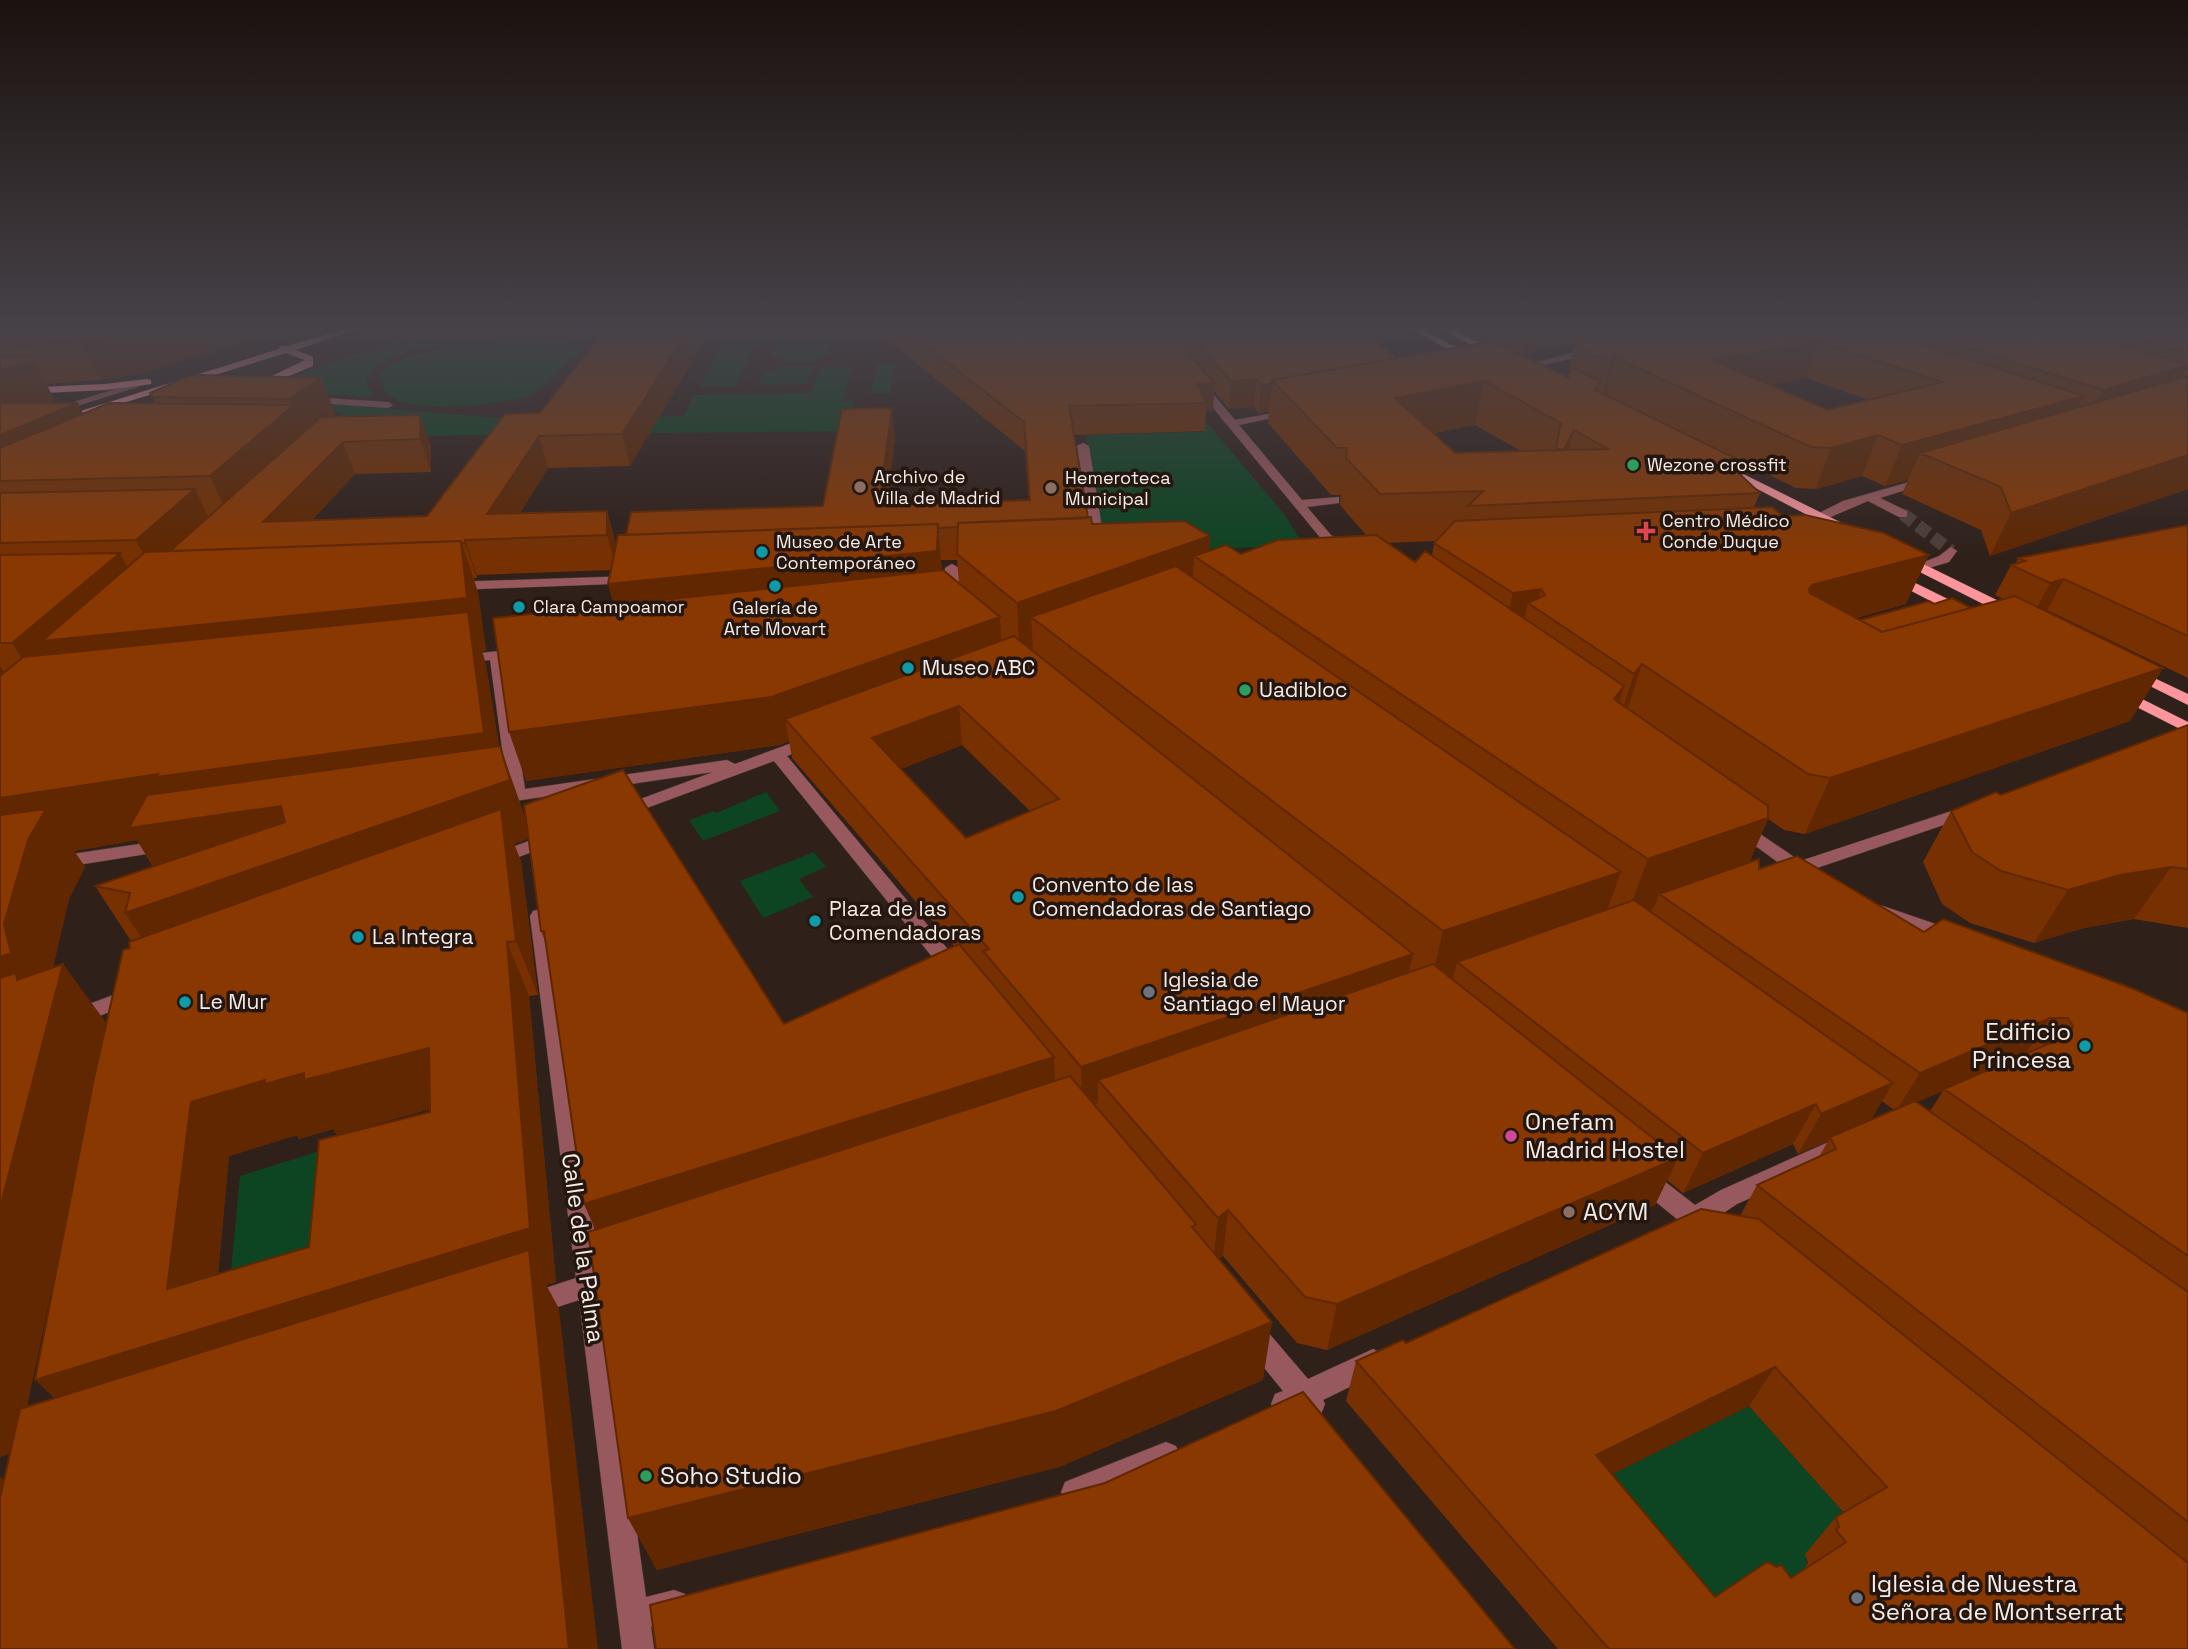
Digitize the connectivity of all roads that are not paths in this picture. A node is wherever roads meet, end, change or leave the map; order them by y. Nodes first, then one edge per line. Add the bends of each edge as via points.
1 (75, 404) edge
2 (107, 404) edge
3 (371, 404) edge
4 (1215, 404) edge
5 (388, 405) dead end
6 (1304, 409) edge
7 (51, 411) edge
8 (47, 423) edge
9 (1231, 424) junction
10 (1083, 446) dead end
11 (1715, 463) edge
12 (1936, 478) edge
13 (1869, 497) junction
14 (1335, 500) dead end
15 (1298, 504) junction
16 (1903, 514) tunnel mouth
17 (1821, 517) junction
18 (1809, 536) edge
19 (1857, 536) edge
20 (1346, 551) junction
21 (1951, 551) dead end
22 (1324, 552) edge
23 (1894, 554) edge
24 (1101, 561) edge
25 (1363, 561) edge
26 (1919, 566) junction
27 (951, 568) dead end
28 (1884, 571) edge
29 (642, 579) edge
30 (435, 587) edge
31 (1942, 601) junction
32 (1914, 609) edge
33 (950, 610) edge
34 (1975, 618) edge
35 (2021, 618) edge
36 (538, 651) edge
37 (496, 656) junction
38 (443, 661) edge
39 (2116, 665) edge
40 (2104, 684) edge
41 (2188, 700) edge
42 (2188, 729) edge
43 (828, 735) edge
44 (2169, 737) edge
45 (770, 757) junction
46 (517, 795) junction
47 (476, 801) edge
48 (1980, 806) edge
49 (615, 815) edge
50 (1721, 815) edge
51 (565, 833) edge
52 (190, 843) edge
53 (41, 865) edge
54 (480, 865) edge
55 (1796, 868) junction
56 (1772, 877) edge
57 (1815, 878) edge
58 (537, 891) edge
59 (1865, 904) edge
60 (1964, 941) edge
61 (968, 988) edge
62 (136, 1019) edge
63 (60, 1023) edge
64 (1866, 1135) edge
65 (1630, 1167) edge
66 (1694, 1219) junction
67 (1669, 1230) edge
68 (1727, 1234) edge
69 (640, 1268) edge
70 (587, 1286) junction
71 (1233, 1310) edge
72 (508, 1311) edge
73 (1394, 1353) edge
74 (1304, 1395) junction
75 (1257, 1417) edge
76 (1330, 1426) edge
77 (1185, 1448) edge
78 (1049, 1500) edge
79 (701, 1597) edge
80 (634, 1616) junction
81 (638, 1649) edge

1 - 7 street
2 - 8 main road
3 - 5 street
4 - 9 street
6 - 9 street
9 - 15 street
10 - 24 street
11 - 17 main road
12 - 13 street
13 - 16 street
13 - 17 street
14 - 15 street
15 - 20 street via 1327,538
17 - 18 street
17 - 19 main road
20 - 22 street
20 - 25 street
21 - 26 street via 1944,559
23 - 26 main road
26 - 35 main road
27 - 33 street
28 - 31 main road
29 - 30 street
31 - 32 street
31 - 34 main road
36 - 37 street
37 - 38 street
37 - 46 street
39 - 41 main road
40 - 42 main road
42 - 44 street
43 - 45 street
45 - 46 street
45 - 49 street
45 - 61 street
46 - 47 street
48 - 55 street
50 - 55 street
51 - 54 street via 532,855
52 - 53 street
55 - 56 street
55 - 57 street
58 - 70 street, Calle de la Palma
59 - 60 street
62 - 63 street via 148,989
64 - 66 street via 1729,1197
65 - 66 street
66 - 67 street
66 - 68 street
69 - 70 street
70 - 72 street
70 - 80 street, Calle de la Palma
71 - 74 street
73 - 74 street
74 - 75 street
74 - 76 street
77 - 78 street
79 - 80 street
80 - 81 street, Calle de la Palma

